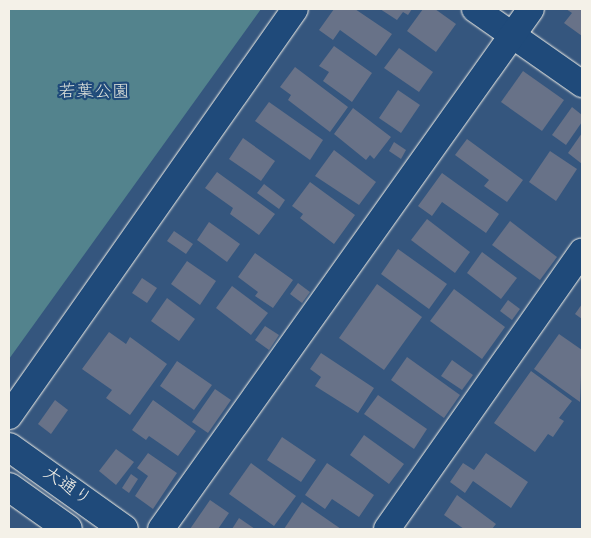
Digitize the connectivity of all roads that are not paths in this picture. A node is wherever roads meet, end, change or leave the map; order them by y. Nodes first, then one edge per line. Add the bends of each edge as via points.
1 (295, 9) edge
2 (475, 9) edge
3 (531, 9) edge
4 (513, 35) junction
5 (582, 84) edge
6 (582, 252) edge
7 (9, 416) edge
8 (9, 447) edge
9 (9, 487) edge
10 (68, 529) edge
11 (124, 529) edge
12 (160, 529) edge
13 (387, 529) edge

1 - 7 street
2 - 4 street
3 - 4 street
4 - 5 street
4 - 12 street
6 - 13 street
8 - 11 street, 大通り
9 - 10 street, 大通り

